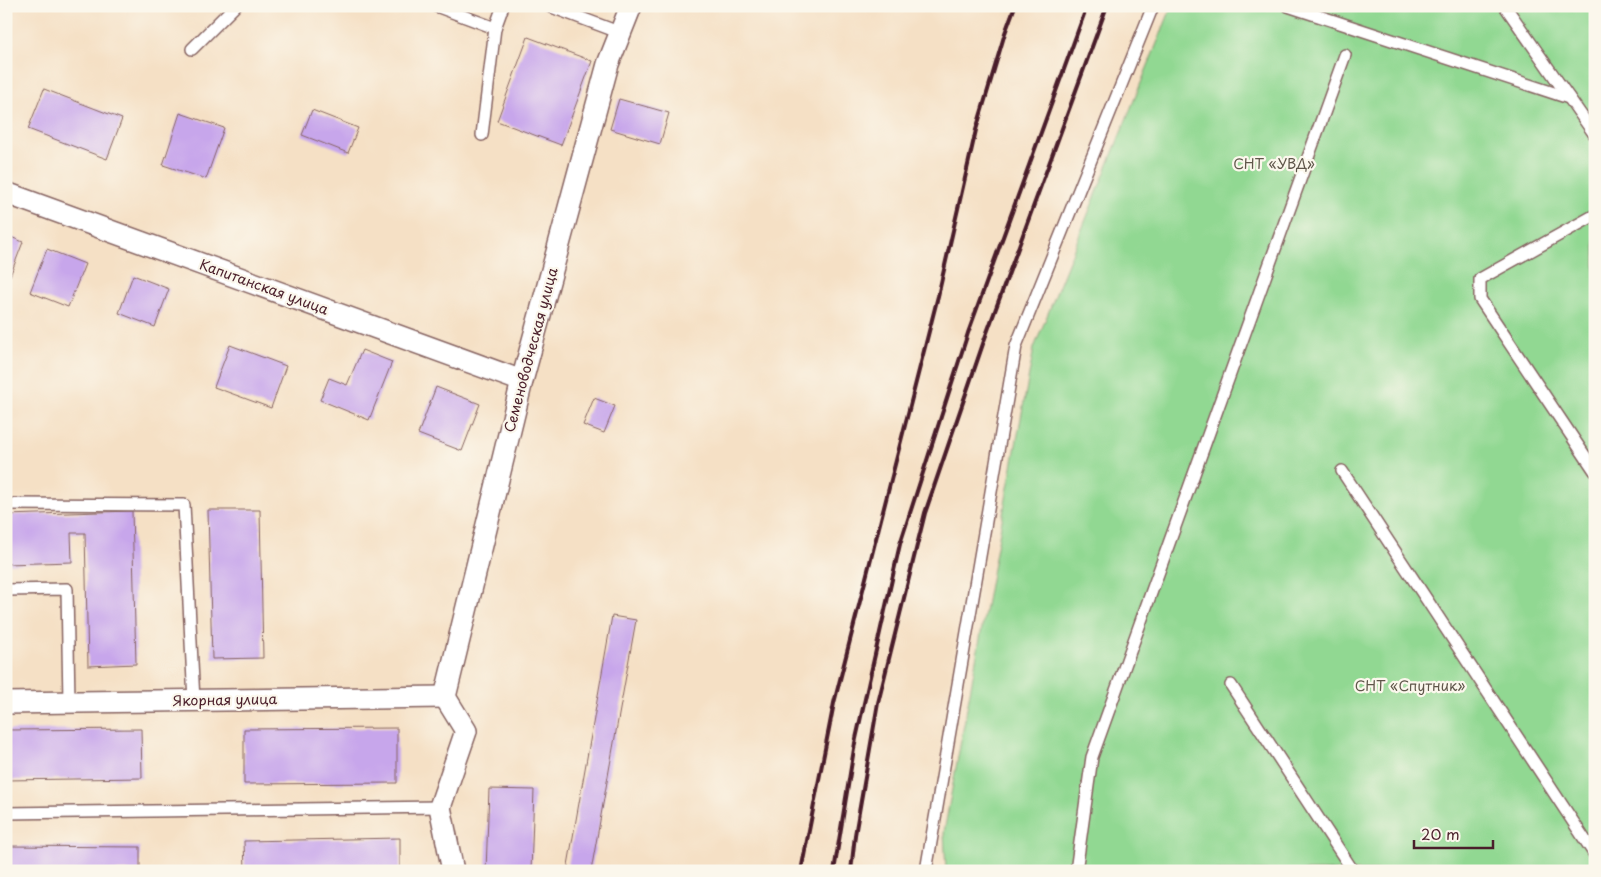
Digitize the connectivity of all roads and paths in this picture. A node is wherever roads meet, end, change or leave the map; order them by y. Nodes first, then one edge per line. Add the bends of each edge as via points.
1 (235, 6) edge
2 (436, 6) edge
3 (503, 6) edge
4 (549, 6) edge
5 (631, 6) edge
6 (1153, 6) edge
7 (1288, 6) edge
8 (1505, 6) edge
9 (495, 28) junction
10 (621, 34) junction
11 (192, 49) dead end
12 (1345, 55) dead end
13 (1569, 98) junction
14 (482, 135) dead end
15 (1595, 135) edge
16 (6, 193) edge
17 (1595, 215) edge
18 (522, 381) junction
19 (1595, 470) edge
20 (1342, 471) dead end
21 (6, 504) edge
22 (6, 590) edge
23 (1231, 685) dead end
24 (445, 697) junction
25 (194, 700) junction
26 (70, 702) junction
27 (6, 703) edge
28 (440, 807) junction
29 (6, 813) edge
30 (1595, 855) edge
31 (453, 871) edge
32 (926, 871) edge
33 (1076, 871) edge
34 (1353, 871) edge

1 - 11 lane
2 - 9 lane
3 - 9 lane
4 - 10 lane
5 - 10 street, Семеноводческая улица
6 - 32 lane via 1016,346
7 - 13 lane
8 - 13 lane
9 - 14 lane
10 - 18 street, Семеноводческая улица via 608,64
12 - 33 lane via 1092,757
13 - 15 lane
16 - 18 street, Капитанская улица
17 - 19 lane via 1480,279 1480,299
18 - 24 street, Семеноводческая улица
20 - 30 lane
21 - 25 lane via 184,505
22 - 26 lane via 67,589
23 - 34 lane
24 - 25 street, Якорная улица
24 - 28 street via 466,731
25 - 26 street, Якорная улица
26 - 27 street, Якорная улица
28 - 29 lane
28 - 31 street

